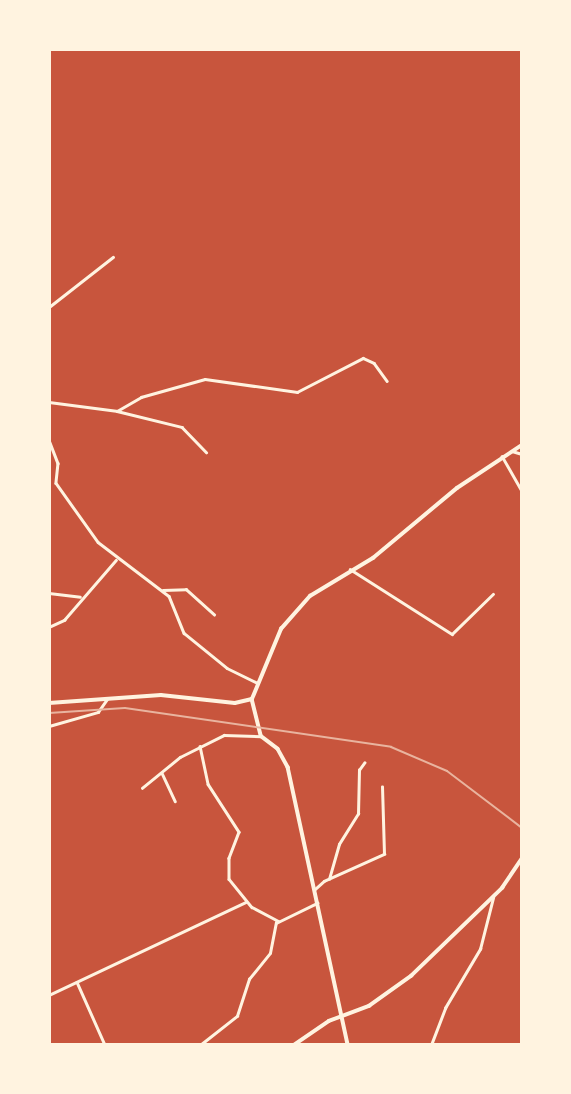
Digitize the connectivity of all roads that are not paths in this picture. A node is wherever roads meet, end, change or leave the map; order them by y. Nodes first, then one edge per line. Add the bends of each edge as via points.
1 (113, 257) dead end
2 (49, 307) edge
3 (49, 373) edge
4 (387, 381) dead end
5 (49, 384) edge
6 (49, 402) edge
7 (117, 411) junction
8 (49, 440) edge
9 (522, 445) edge
10 (512, 451) junction
11 (206, 452) dead end
12 (522, 454) edge
13 (502, 456) junction
14 (522, 491) edge
15 (116, 560) junction
16 (350, 569) junction
17 (163, 590) junction
18 (49, 593) edge
19 (493, 594) dead end
20 (80, 597) junction
21 (214, 614) dead end
22 (49, 627) edge
23 (258, 683) junction
24 (107, 699) junction
25 (252, 699) junction
26 (49, 704) edge
27 (49, 726) edge
28 (261, 735) junction
29 (200, 746) junction
30 (364, 763) dead end
31 (162, 770) junction
32 (382, 787) dead end
33 (142, 788) dead end
34 (176, 801) dead end
35 (522, 858) edge
36 (328, 879) junction
37 (314, 890) junction
38 (493, 897) junction
39 (246, 902) junction
40 (317, 903) junction
41 (278, 921) junction
42 (77, 982) junction
43 (49, 995) edge
44 (344, 1016) junction
45 (105, 1045) edge
46 (200, 1045) edge
47 (293, 1045) edge
48 (348, 1045) edge
49 (431, 1045) edge

1 - 2 street
3 - 5 street
4 - 7 street via 374,363 359,358 297,392 194,380 141,397
6 - 7 street
7 - 11 street via 182,427
8 - 15 street via 58,463 55,483
9 - 10 street
10 - 12 street
10 - 13 street
13 - 14 street
13 - 16 street via 373,558
15 - 17 street
15 - 20 street
16 - 19 street via 452,634
16 - 23 street via 293,612 272,646
17 - 21 street via 186,589
17 - 23 street via 184,633 227,668
18 - 20 street
20 - 22 street via 64,621
23 - 25 street
24 - 25 street via 161,695 235,702
24 - 26 street
24 - 27 street via 98,712
25 - 28 street
28 - 29 street via 224,735
28 - 37 street via 285,758
29 - 31 street
29 - 39 street via 208,784 239,832 227,870
30 - 36 street via 359,770 358,814 338,845
31 - 33 street
31 - 34 street
32 - 36 street via 384,854
35 - 38 street
36 - 37 street
37 - 40 street
38 - 44 street via 411,976 369,1006
38 - 49 street via 480,949 445,1008
39 - 41 street
39 - 42 street
40 - 41 street
40 - 44 street
41 - 46 street via 270,953 248,979 240,1011
42 - 43 street
42 - 45 street
44 - 47 street
44 - 48 street

